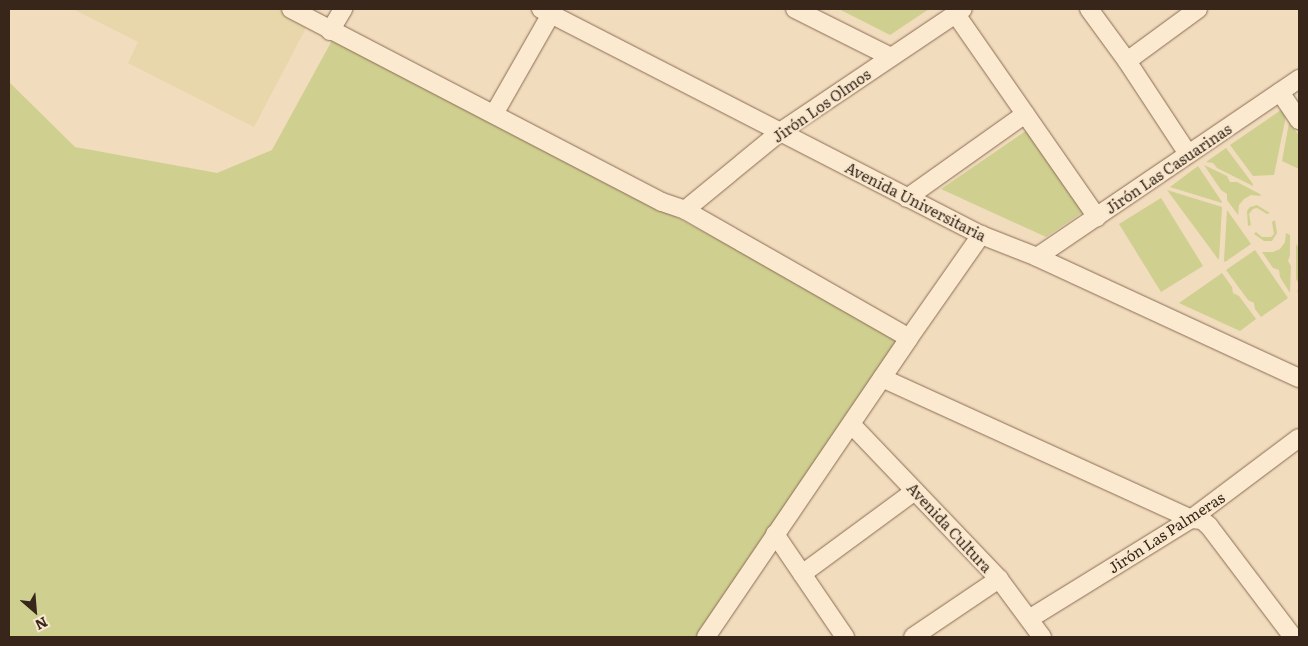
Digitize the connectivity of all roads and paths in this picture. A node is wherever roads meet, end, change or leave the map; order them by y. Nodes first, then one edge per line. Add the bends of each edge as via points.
1 (291, 9) edge
2 (343, 9) edge
3 (1089, 9) edge
4 (1198, 9) edge
5 (549, 11) edge
6 (804, 11) edge
7 (959, 11) edge
8 (330, 31) junction
9 (891, 57) junction
10 (1127, 61) junction
11 (1299, 79) edge
12 (1280, 92) junction
13 (494, 114) junction
14 (1025, 114) junction
15 (1299, 120) edge
16 (780, 132) junction
17 (1188, 154) junction
18 (907, 198) junction
19 (685, 210) junction
20 (1097, 217) junction
21 (981, 235) junction
22 (1037, 257) junction
23 (909, 338) junction
24 (882, 378) junction
25 (1299, 378) edge
26 (851, 424) junction
27 (1299, 438) edge
28 (916, 491) junction
29 (1191, 519) junction
30 (775, 534) junction
31 (802, 574) junction
32 (998, 579) junction
33 (1029, 620) junction
34 (706, 637) edge
35 (845, 637) edge
36 (913, 637) edge
37 (1042, 637) edge
38 (1293, 637) edge

1 - 8 street
2 - 8 street
3 - 10 street
4 - 10 street
5 - 13 street
5 - 16 street, Avenida Universitaria
6 - 9 street
7 - 9 street, Jirón Los Olmos
7 - 14 street
8 - 13 street
9 - 16 street, Jirón Los Olmos
10 - 17 street
11 - 12 street, Jirón Las Casuarinas
12 - 15 street
12 - 17 street, Jirón Las Casuarinas
13 - 19 street via 662,202
14 - 18 street
14 - 20 street
16 - 18 street, Avenida Universitaria
16 - 19 street, Jirón Los Olmos
17 - 20 street, Jirón Las Casuarinas
18 - 21 street, Avenida Universitaria
19 - 23 street
20 - 22 street, Jirón Las Casuarinas
21 - 22 street, Avenida Universitaria
21 - 23 street
22 - 25 street, Avenida Universitaria
23 - 24 street
24 - 26 street
24 - 29 street
26 - 28 street, Avenida Cultura
26 - 30 street
27 - 29 street, Jirón Las Palmeras
28 - 31 street
28 - 32 street, Avenida Cultura
29 - 33 street, Jirón Las Palmeras
29 - 38 street via 1202,520 1209,526
30 - 31 street
30 - 34 street
31 - 35 street
32 - 33 street, Avenida Cultura
32 - 36 street
33 - 37 street, Avenida Cultura

